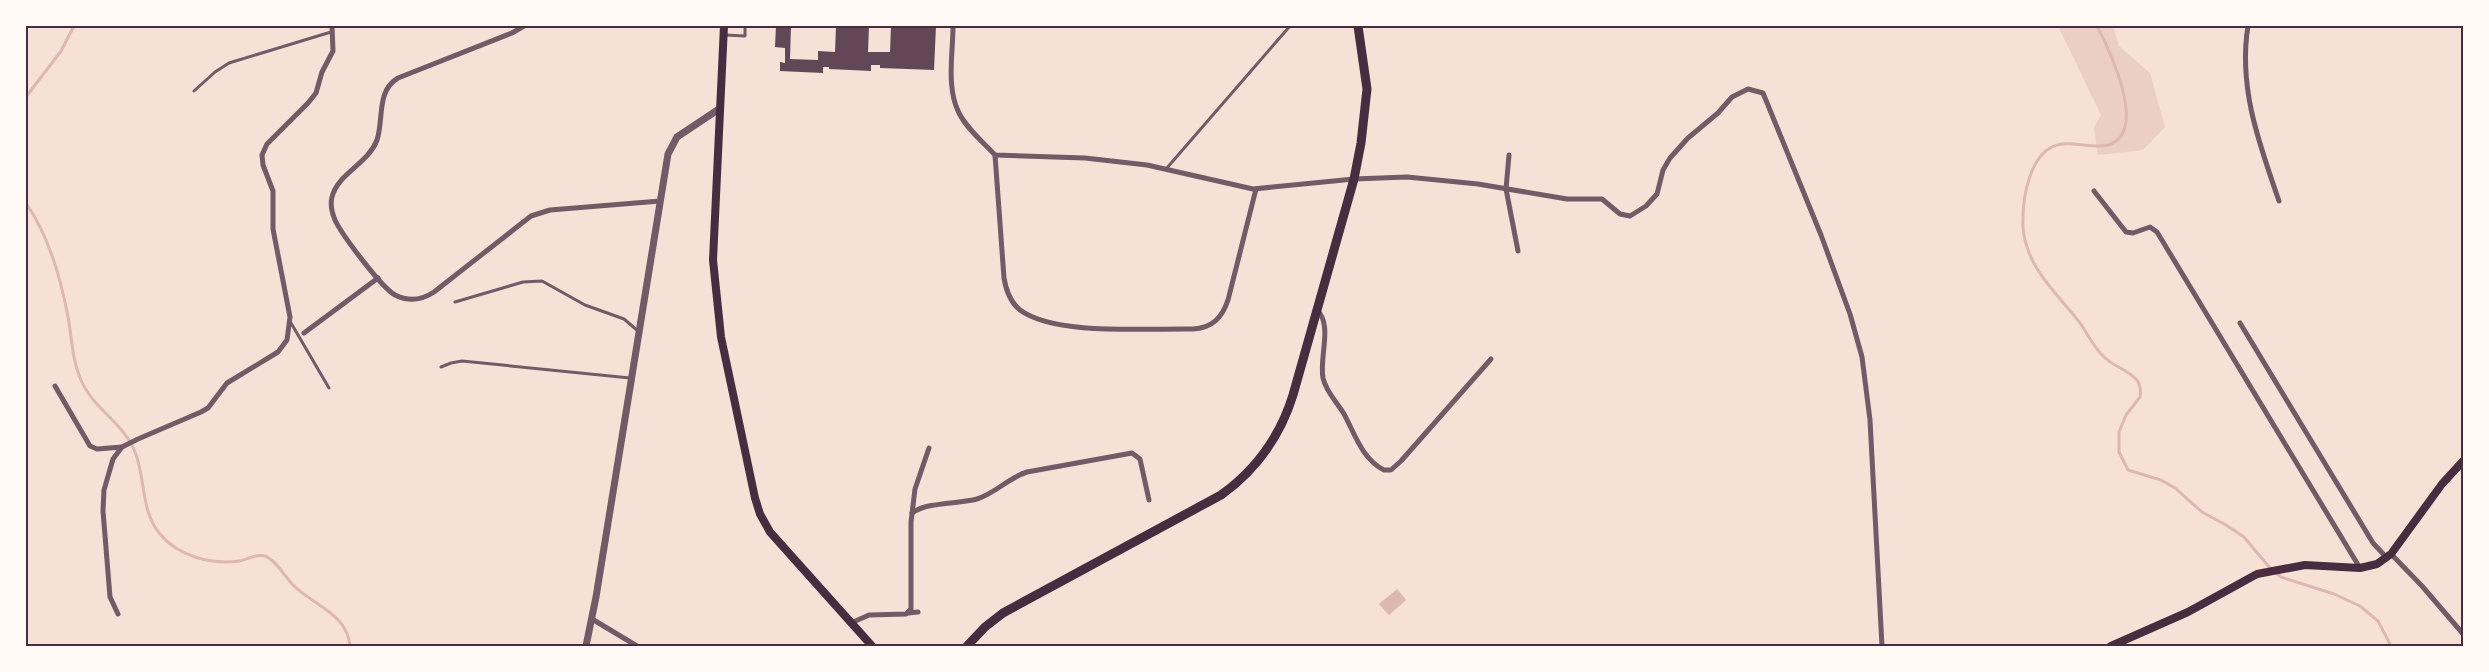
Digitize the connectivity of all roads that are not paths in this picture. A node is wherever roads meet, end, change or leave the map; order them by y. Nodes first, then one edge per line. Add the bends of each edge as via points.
1 (524, 26) edge
2 (724, 26) edge
3 (745, 26) edge
4 (953, 26) edge
5 (1290, 26) edge
6 (1358, 26) edge
7 (2248, 26) edge
8 (333, 29) edge
9 (723, 35) junction
10 (194, 91) dead end
11 (719, 109) junction
12 (995, 155) junction
13 (1509, 155) dead end
14 (1166, 169) junction
15 (1354, 179) junction
16 (1256, 189) junction
17 (1506, 189) junction
18 (2094, 191) dead end
19 (660, 201) junction
20 (2279, 201) dead end
21 (1518, 251) dead end
22 (378, 278) junction
23 (455, 302) dead end
24 (1316, 308) junction
25 (291, 322) junction
26 (2240, 323) dead end
27 (304, 333) dead end
28 (639, 333) junction
29 (1491, 359) dead end
30 (441, 367) dead end
31 (632, 379) junction
32 (55, 386) dead end
33 (329, 388) dead end
34 (122, 447) junction
35 (929, 448) dead end
36 (2463, 460) edge
37 (1149, 500) dead end
38 (912, 513) junction
39 (2389, 556) junction
40 (2360, 568) junction
41 (918, 612) dead end
42 (908, 613) junction
43 (118, 614) dead end
44 (592, 619) junction
45 (851, 623) junction
46 (2463, 635) edge
47 (586, 646) edge
48 (637, 646) edge
49 (872, 646) edge
50 (967, 646) edge
51 (1882, 646) edge
52 (2111, 646) edge

1 - 22 street via 395,79 386,90 374,147 337,186 332,204 339,227
2 - 9 main road
3 - 9 lane via 745,36
4 - 12 street via 955,104 963,120
5 - 14 lane
6 - 15 main road via 1367,96
7 - 20 street via 2248,99
8 - 10 lane via 229,63
8 - 25 street via 332,54 316,93 269,141 262,155 273,191 272,225
9 - 11 main road
11 - 19 street via 673,142
11 - 45 main road via 714,274 721,337 755,498 770,532
12 - 14 street via 1085,158
12 - 16 street via 1004,278 1009,296 1024,312 1068,326 1193,329 1213,324 1228,300
13 - 17 street
14 - 16 street
15 - 16 street
15 - 17 street via 1422,178
15 - 24 main road
17 - 21 street
17 - 51 street via 1567,199 1602,199 1623,215 1632,215 1658,194 1665,166 1674,153 1732,97 1741,91 1761,91 1844,296 1862,357 1870,420
18 - 40 street via 2126,232 2150,227 2157,232
19 - 22 street via 535,214 420,299 396,295
19 - 28 street
22 - 27 street
23 - 28 lane via 523,282 542,281 585,305 624,319
24 - 29 street via 1324,321 1322,368 1326,387 1359,445 1384,470 1391,470 1401,461
24 - 50 main road via 1289,408 1272,444 1254,468 1207,503 1003,613
25 - 33 lane
25 - 34 street via 282,348 226,384 205,410
26 - 39 street via 2373,543
28 - 31 street
30 - 31 lane via 462,361
31 - 44 street
32 - 34 street via 90,446
34 - 43 street via 110,466 103,504 110,597
35 - 38 street via 915,489
36 - 39 main road
37 - 38 street via 1141,461 1132,453 1020,474 979,498
38 - 42 street via 912,607
39 - 40 main road
39 - 46 street via 2422,585
40 - 52 main road via 2313,565 2268,571
41 - 42 street
42 - 45 street via 869,615
44 - 47 street
44 - 48 street
45 - 49 main road

